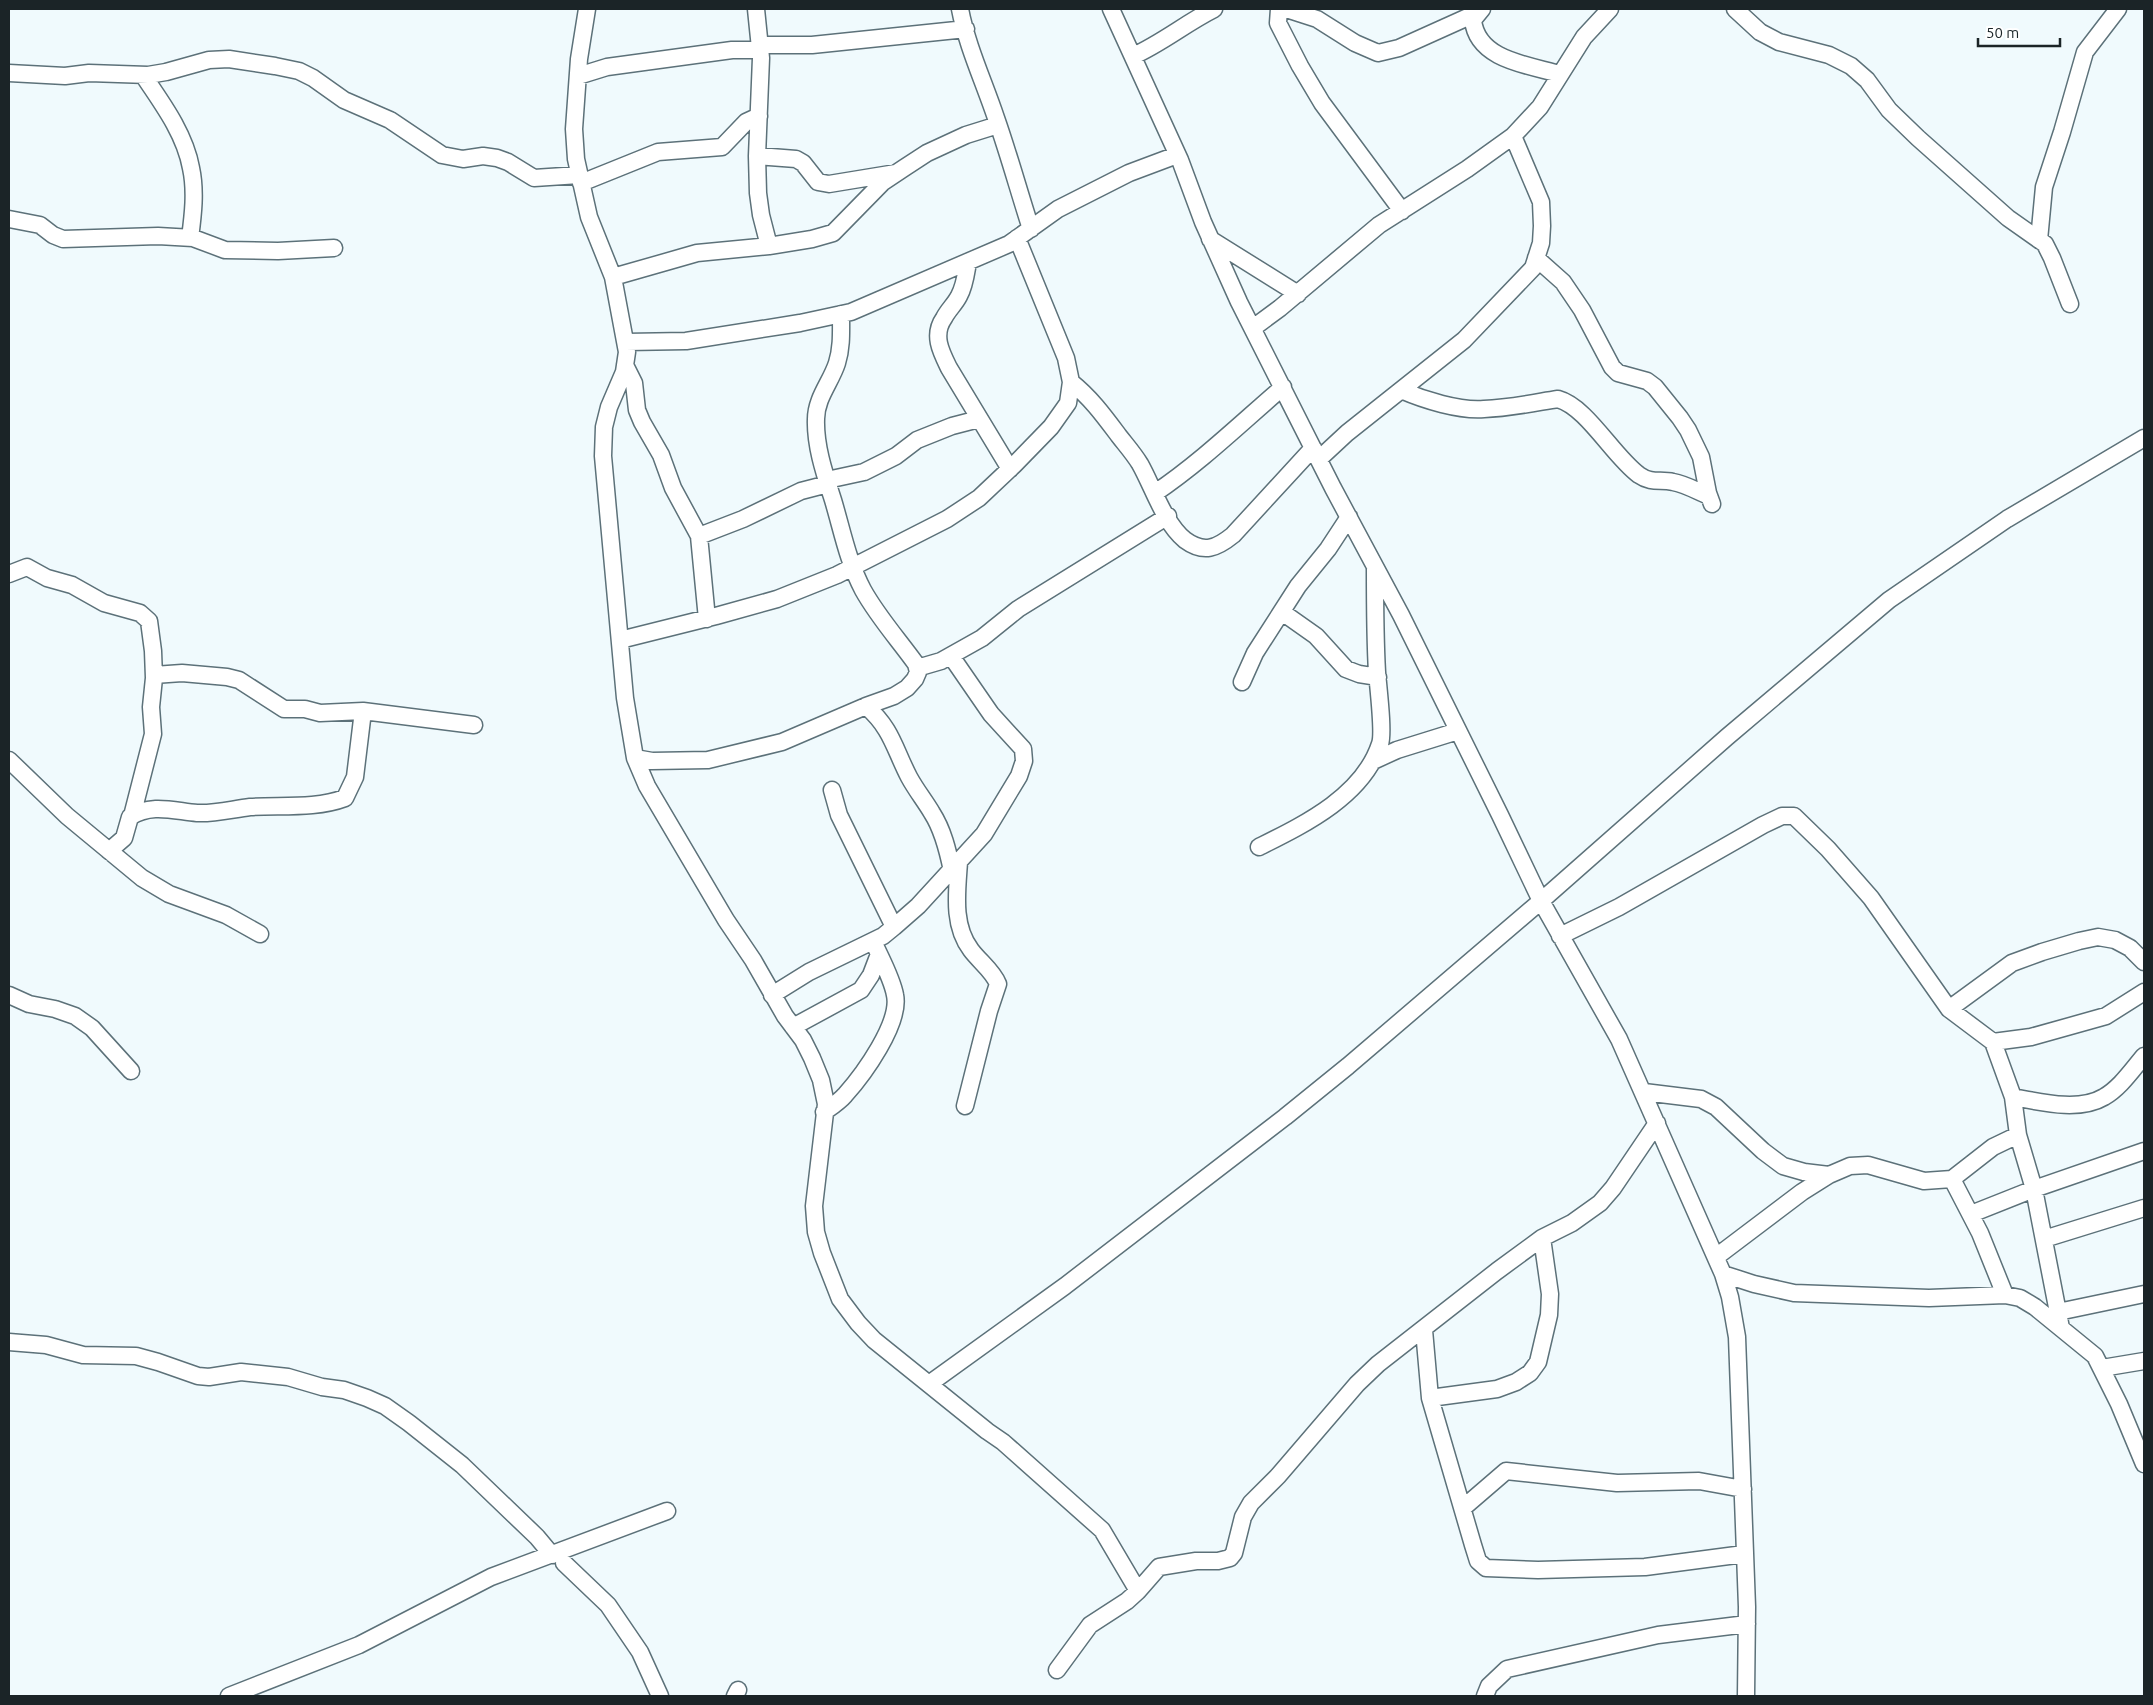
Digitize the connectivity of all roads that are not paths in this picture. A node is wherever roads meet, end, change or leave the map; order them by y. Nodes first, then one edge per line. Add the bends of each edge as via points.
1 (587, 9) edge
2 (756, 9) edge
3 (960, 9) edge
4 (1112, 9) edge
5 (1214, 9) edge
6 (1279, 9) edge
7 (1286, 9) edge
8 (1610, 9) edge
9 (1735, 9) edge
10 (2118, 9) edge
11 (1481, 10) edge
12 (966, 29) junction
13 (760, 47) junction
14 (1134, 56) junction
15 (9, 74) edge
16 (1560, 74) junction
17 (143, 75) junction
18 (578, 76) junction
19 (760, 116) junction
20 (998, 125) junction
21 (1513, 136) junction
22 (1177, 155) junction
23 (757, 156) junction
24 (897, 172) junction
25 (580, 179) junction
26 (1402, 211) junction
27 (9, 219) edge
28 (1031, 229) junction
29 (190, 238) junction
30 (1017, 238) junction
31 (1210, 239) junction
32 (2039, 240) junction
33 (769, 246) junction
34 (334, 248) dead end
35 (1536, 258) junction
36 (968, 262) junction
37 (613, 277) junction
38 (1298, 294) junction
39 (2070, 304) dead end
40 (841, 314) junction
41 (1253, 328) junction
42 (626, 342) junction
43 (625, 364) junction
44 (1071, 382) junction
45 (1283, 387) junction
46 (1401, 390) junction
47 (980, 419) junction
48 (2144, 438) edge
49 (1316, 454) junction
50 (1010, 469) junction
51 (827, 482) junction
52 (1155, 494) junction
53 (1168, 516) junction
54 (1349, 517) junction
55 (699, 536) junction
56 (853, 567) junction
57 (1375, 567) junction
58 (9, 574) edge
59 (1282, 612) junction
60 (707, 619) junction
61 (620, 640) junction
62 (951, 656) junction
63 (917, 668) junction
64 (154, 675) junction
65 (1378, 677) junction
66 (1242, 682) dead end
67 (866, 706) junction
68 (363, 711) junction
69 (474, 725) dead end
70 (1458, 731) junction
71 (635, 758) junction
72 (9, 760) edge
73 (1373, 761) junction
74 (832, 790) dead end
75 (132, 816) junction
76 (1259, 846) dead end
77 (109, 851) junction
78 (955, 867) junction
79 (1541, 901) junction
80 (894, 927) junction
81 (260, 934) dead end
82 (1560, 936) junction
83 (876, 948) junction
84 (2144, 962) edge
85 (2144, 992) edge
86 (9, 995) edge
87 (772, 995) junction
88 (1949, 1009) junction
89 (793, 1027) junction
90 (1993, 1042) junction
91 (2144, 1056) edge
92 (131, 1071) dead end
93 (1644, 1092) junction
94 (2013, 1098) junction
95 (965, 1106) dead end
96 (824, 1112) junction
97 (1657, 1123) junction
98 (2018, 1135) junction
99 (2144, 1151) edge
100 (1829, 1176) junction
101 (1952, 1178) junction
102 (2034, 1189) junction
103 (2144, 1208) edge
104 (1971, 1214) junction
105 (1542, 1238) junction
106 (2044, 1239) junction
107 (1716, 1257) junction
108 (1723, 1274) junction
109 (2144, 1294) edge
110 (2005, 1295) junction
111 (2060, 1320) junction
112 (1424, 1330) junction
113 (9, 1342) edge
114 (2144, 1361) edge
115 (2102, 1368) junction
116 (929, 1384) junction
117 (1430, 1398) junction
118 (2144, 1464) edge
119 (1743, 1489) junction
120 (1463, 1508) junction
121 (667, 1511) dead end
122 (1744, 1554) junction
123 (558, 1559) junction
124 (1138, 1591) junction
125 (1746, 1624) junction
126 (1057, 1670) dead end
127 (229, 1696) edge
128 (660, 1696) edge
129 (1485, 1696) edge
130 (1746, 1696) edge

1 - 18 street
2 - 13 street
3 - 12 street
4 - 14 street
5 - 14 street
6 - 26 street via 1278,23 1313,88
7 - 11 street via 1317,19 1378,53 1399,48
8 - 16 street via 1584,37
9 - 32 street via 1760,32 1779,42 1829,55 1851,66 1918,138 2008,218
10 - 32 street via 2085,52 2078,71 2044,187
11 - 16 street via 1473,20 1474,30 1489,50 1510,60
12 - 13 street via 812,45
12 - 20 street
13 - 18 street via 608,67
13 - 19 street
14 - 22 street
15 - 17 street via 65,76 89,72
16 - 21 street via 1540,107
17 - 25 street via 209,60 230,59 299,71 344,100 390,120 442,155 463,159 497,158 534,178
17 - 29 street via 174,123 191,168 194,211
18 - 25 street via 574,129
19 - 23 street
19 - 25 street via 746,122 722,147 658,152
20 - 24 street via 983,128 927,153
20 - 28 street
21 - 26 street
21 - 35 street via 1541,202 1541,243
22 - 28 street via 1129,174 1058,209
22 - 31 street
23 - 24 street via 796,159 818,182 829,184
23 - 33 street via 761,215
24 - 33 street via 833,232
25 - 37 street via 589,217
26 - 38 street via 1379,225
27 - 29 street via 40,225 64,240 131,236
28 - 30 street
29 - 34 street via 225,250
30 - 36 street
30 - 44 street via 1066,358
31 - 38 street
31 - 41 street
32 - 39 street via 2045,244 2052,258
33 - 37 street via 697,253
35 - 46 street via 1533,268 1464,340
35 - 46 street via 1563,282 1612,367 1618,373 1647,381 1655,387 1688,430 1701,457 1710,500 1684,485 1671,481 1657,482 1640,475 1567,402 1558,399 1483,410 1417,398
36 - 40 street
36 - 47 street via 959,296 938,328 938,340 949,368
37 - 42 street
38 - 41 street
40 - 42 street via 686,341
40 - 51 street via 841,346 837,363 822,392 816,417 816,433
41 - 45 street
42 - 43 street
43 - 55 street via 634,383 642,422
43 - 61 street via 604,427 603,456
44 - 50 street via 1068,403 1051,427
44 - 52 street via 1103,413 1139,463
45 - 49 street
45 - 52 street via 1228,437
46 - 49 street
47 - 50 street
47 - 51 street via 917,440 896,456 864,472
48 - 79 street via 2007,519 1889,600
49 - 53 street via 1219,546 1206,548 1185,539
49 - 54 street
50 - 56 street via 979,498 947,519
51 - 55 street
51 - 56 street
52 - 53 street
53 - 62 street via 1018,609 982,638
54 - 57 street
54 - 59 street
55 - 60 street
56 - 60 street via 777,599
56 - 63 street via 879,616
57 - 65 street
57 - 70 street
58 - 64 street via 27,567 47,578 72,585 104,603 140,613 151,626
59 - 65 street via 1316,636 1346,669
59 - 66 street via 1255,653
60 - 61 street
61 - 71 street
62 - 63 street
62 - 78 street via 976,694 1012,740 1023,749 1024,761 1019,776 984,834
63 - 67 street via 915,679 907,688
64 - 68 street via 182,673 239,680 284,709 320,713
64 - 75 street via 153,734
65 - 73 street via 1381,742
67 - 71 street via 782,742 708,760 652,762
67 - 78 street via 887,728 909,777 933,814
68 - 69 street
68 - 75 street via 355,777 345,798 313,805 197,813 146,809
70 - 73 street
70 - 79 street
71 - 87 street via 647,786 726,920 754,960
72 - 77 street
73 - 76 street via 1359,781 1336,801 1303,825
74 - 80 street via 839,815
75 - 77 street via 127,821 124,838
77 - 81 street via 142,878 169,894 226,915
78 - 80 street
78 - 95 street via 958,921 968,945 998,984
79 - 82 street
79 - 116 street via 1285,1117 1027,1314
80 - 83 street
82 - 88 street via 1619,907 1763,824 1782,816 1794,816 1871,898
82 - 93 street via 1619,1039
83 - 87 street via 809,972
83 - 89 street via 871,975 861,990
83 - 96 street via 896,995 890,1028 844,1097
84 - 88 street via 2130,948 2115,940 2098,937 2079,941 2012,963
85 - 90 street via 2106,1016 2031,1037
86 - 92 street via 29,1004 75,1016 92,1028
87 - 89 street
88 - 90 street
89 - 96 street via 808,1049 818,1073 826,1104
90 - 94 street
91 - 94 street via 2105,1096 2092,1103 2050,1103
93 - 97 street
93 - 100 street via 1701,1099 1716,1107 1783,1166
94 - 98 street
96 - 116 street via 814,1206 816,1232 840,1300 874,1340
97 - 105 street via 1600,1203 1572,1223
97 - 107 street
98 - 101 street via 1993,1147
98 - 102 street
99 - 102 street
100 - 101 street via 1850,1166 1868,1165 1924,1181
100 - 107 street via 1802,1192
101 - 104 street
102 - 104 street
102 - 106 street
103 - 106 street
104 - 110 street
105 - 112 street
105 - 117 street via 1550,1294 1549,1315 1538,1362 1530,1373 1516,1382
106 - 111 street
107 - 108 street
108 - 110 street via 1794,1293 1911,1298
108 - 119 street via 1737,1337
109 - 111 street
110 - 111 street via 2020,1298
111 - 115 street via 2095,1356
112 - 117 street
112 - 124 street via 1356,1384 1251,1504 1243,1517 1230,1558 1159,1567
113 - 123 street via 46,1345 83,1355 136,1356 198,1376 241,1372 288,1377 367,1398 385,1406 462,1465
114 - 115 street
115 - 118 street
116 - 124 street via 1022,1458 1102,1530
117 - 120 street
119 - 120 street via 1699,1481 1617,1483 1506,1471
119 - 122 street
120 - 122 street via 1478,1560 1492,1570 1644,1567
121 - 123 street
122 - 125 street
123 - 127 street via 491,1577 359,1645
123 - 128 street via 608,1605 640,1652
124 - 126 street via 1090,1625
125 - 129 street via 1658,1635 1507,1669 1489,1686
125 - 130 street

